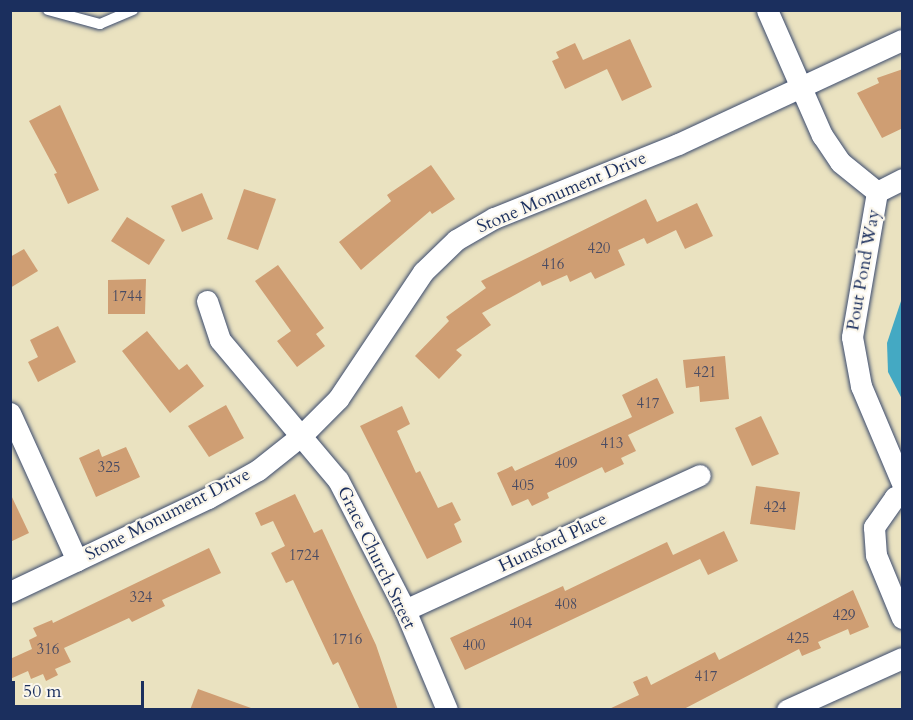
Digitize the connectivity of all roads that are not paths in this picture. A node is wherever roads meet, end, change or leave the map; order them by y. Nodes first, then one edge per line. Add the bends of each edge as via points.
1 (48, 10) edge
2 (132, 10) edge
3 (767, 10) edge
4 (903, 40) edge
5 (803, 87) junction
6 (903, 179) edge
7 (877, 192) junction
8 (207, 301) dead end
9 (10, 413) edge
10 (302, 435) junction
11 (700, 475) dead end
12 (903, 483) edge
13 (903, 494) edge
14 (77, 561) junction
15 (10, 592) edge
16 (405, 610) junction
17 (903, 618) edge
18 (903, 658) edge
19 (447, 710) edge
20 (787, 710) edge

1 - 2 lane via 100,24
3 - 5 street, Pout Pond Way
4 - 5 street, Stone Monument Drive
5 - 7 street, Pout Pond Way via 822,135 840,162
5 - 10 street, Stone Monument Drive via 678,144 494,218 456,240 423,272 338,399
6 - 7 street, Pout Pond Way
7 - 12 street, Pout Pond Way via 852,337 861,386
8 - 10 street, Grace Church Street via 220,340
9 - 14 street
10 - 14 street, Stone Monument Drive via 258,470 208,498
10 - 16 street, Grace Church Street via 354,508
11 - 16 street, Hunsford Place
13 - 17 street via 895,497 873,527 876,555
14 - 15 street, Stone Monument Drive
16 - 19 street, Grace Church Street
18 - 20 street

